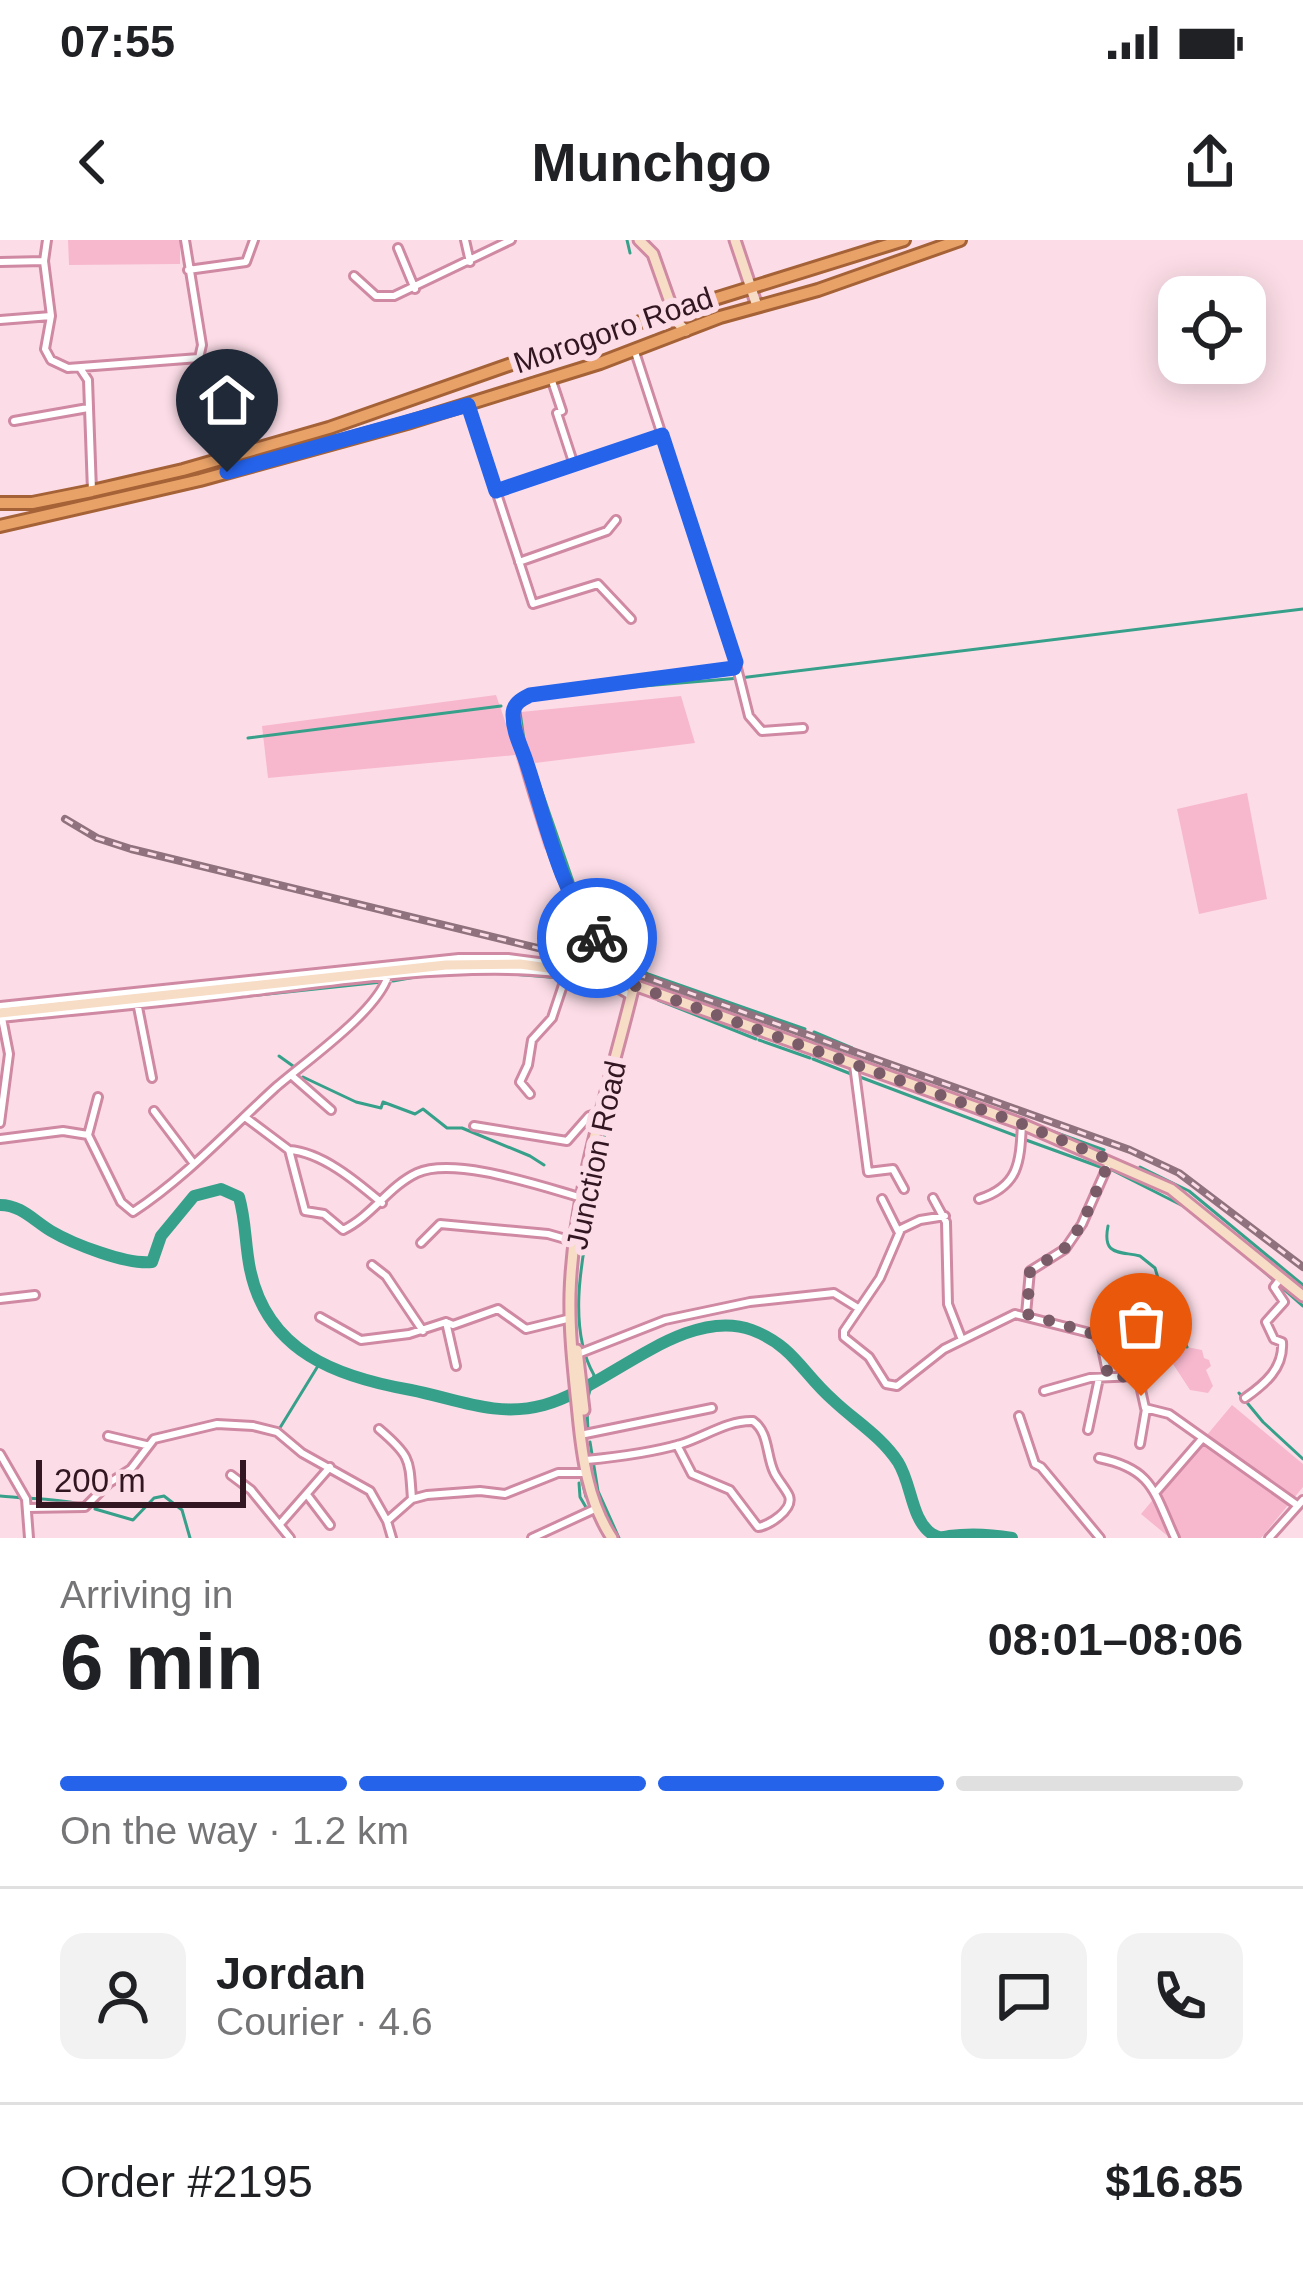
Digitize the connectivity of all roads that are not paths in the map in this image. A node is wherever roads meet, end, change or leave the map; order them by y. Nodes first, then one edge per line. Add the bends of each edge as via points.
1 (46, 240) edge
2 (185, 240) edge
3 (254, 240) edge
4 (465, 240) edge
5 (511, 240) edge
6 (638, 240) edge
7 (656, 240) edge
8 (735, 240) edge
9 (904, 240) edge
10 (960, 240) edge
11 (398, 248) dead end
12 (652, 252) junction
13 (44, 261) junction
14 (0, 262) edge
15 (470, 262) junction
16 (188, 270) junction
17 (354, 277) dead end
18 (752, 286) junction
19 (415, 289) junction
20 (757, 306) junction
21 (674, 311) junction
22 (51, 316) junction
23 (0, 320) edge
24 (686, 331) junction
25 (634, 349) junction
26 (80, 368) junction
27 (551, 378) junction
28 (468, 405) junction
29 (88, 408) junction
30 (14, 421) dead end
31 (662, 435) junction
32 (574, 464) junction
33 (92, 491) junction
34 (496, 491) junction
35 (0, 503) edge
36 (616, 520) dead end
37 (0, 526) edge
38 (519, 562) junction
39 (631, 620) dead end
40 (734, 668) junction
41 (803, 728) dead end
42 (567, 972) junction
43 (388, 974) junction
44 (628, 984) junction
45 (137, 1001) junction
46 (1, 1014) edge
47 (854, 1065) junction
48 (291, 1075) junction
49 (152, 1078) dead end
50 (530, 1094) dead end
51 (98, 1097) dead end
52 (331, 1110) dead end
53 (154, 1111) dead end
54 (602, 1113) junction
55 (245, 1117) junction
56 (1022, 1124) junction
57 (474, 1126) dead end
58 (0, 1131) edge
59 (88, 1135) junction
60 (289, 1150) junction
61 (1110, 1160) junction
62 (194, 1164) junction
63 (904, 1189) dead end
64 (583, 1198) junction
65 (933, 1198) dead end
66 (882, 1199) dead end
67 (979, 1199) dead end
68 (382, 1203) junction
69 (945, 1216) junction
70 (898, 1232) junction
71 (576, 1242) junction
72 (421, 1243) dead end
73 (372, 1265) dead end
74 (1281, 1278) junction
75 (35, 1295) dead end
76 (1303, 1296) edge
77 (0, 1298) edge
78 (858, 1308) junction
79 (1027, 1314) junction
80 (320, 1317) dead end
81 (446, 1322) junction
82 (571, 1323) junction
83 (423, 1331) junction
84 (962, 1340) junction
85 (578, 1354) junction
86 (456, 1366) dead end
87 (577, 1367) junction
88 (1104, 1378) junction
89 (1044, 1391) dead end
90 (1245, 1398) dead end
91 (712, 1408) dead end
92 (1147, 1409) junction
93 (1019, 1416) dead end
94 (379, 1429) dead end
95 (1088, 1430) dead end
96 (107, 1436) dead end
97 (584, 1440) junction
98 (1201, 1440) junction
99 (1140, 1444) dead end
100 (146, 1445) junction
101 (677, 1445) junction
102 (0, 1454) edge
103 (1099, 1458) dead end
104 (330, 1467) junction
105 (586, 1467) junction
106 (231, 1475) dead end
107 (1155, 1493) junction
108 (308, 1496) junction
109 (412, 1499) junction
110 (1300, 1503) edge
111 (27, 1508) junction
112 (597, 1508) junction
113 (387, 1521) junction
114 (280, 1524) junction
115 (330, 1526) dead end
116 (762, 1528) junction
117 (29, 1538) edge
118 (290, 1538) edge
119 (392, 1538) edge
120 (532, 1538) edge
121 (612, 1538) edge
122 (760, 1538) edge
123 (1100, 1538) edge
124 (1175, 1538) edge
125 (1269, 1538) edge

1 - 13 street
2 - 16 street
3 - 16 street via 246,262
4 - 15 street
5 - 15 street
6 - 12 main road
7 - 12 main road
8 - 18 main road
9 - 18 highway, Morogoro Road
10 - 20 highway, Morogoro Road
11 - 19 street
12 - 21 main road
13 - 14 street
13 - 22 street
15 - 19 street
16 - 26 street via 199,358
17 - 19 street via 379,297
18 - 20 main road
18 - 21 highway, Morogoro Road
20 - 24 highway, Morogoro Road
21 - 24 main road
21 - 33 highway, Morogoro Road via 329,428
22 - 23 street
22 - 26 street via 48,355
24 - 25 highway, Morogoro Road
25 - 27 highway, Morogoro Road
25 - 31 street
26 - 29 street
27 - 28 highway, Morogoro Road
27 - 32 street
28 - 34 street
28 - 37 highway, Morogoro Road
29 - 30 street
29 - 33 street
31 - 32 street
31 - 40 street
32 - 34 street
33 - 35 highway, Morogoro Road
34 - 38 street
36 - 38 street via 607,531
38 - 39 street via 533,604 598,584
40 - 41 street via 755,726
40 - 44 street via 530,695 514,706 516,738 562,878
42 - 43 main road via 504,964
42 - 44 main road
42 - 50 street via 552,1018 532,1040 520,1082
43 - 45 main road
43 - 48 street via 380,993
44 - 46 street via 508,958 459,958
44 - 47 main road
44 - 54 main road, Junction Road
45 - 46 main road
45 - 49 street
46 - 58 street via 9,1054
47 - 56 main road
47 - 63 street via 868,1172 893,1168
48 - 52 street
48 - 55 street
51 - 59 street
53 - 62 street
54 - 57 street via 568,1141
54 - 64 main road, Junction Road
55 - 60 street
55 - 62 street
56 - 61 main road
56 - 67 street via 1014,1176
58 - 59 street
59 - 62 street via 130,1212
60 - 68 street via 333,1166
60 - 68 street via 304,1210 327,1215 343,1230
61 - 74 main road via 1171,1189
61 - 79 street via 1064,1249 1030,1271
64 - 68 street via 470,1169 420,1172
64 - 71 main road, Junction Road
65 - 69 street
66 - 70 street
69 - 70 street
69 - 84 street via 948,1304
70 - 78 street
71 - 72 street via 440,1224
71 - 82 main road, Junction Road
73 - 83 street
74 - 76 main road
74 - 90 street via 1274,1287 1284,1302 1266,1323 1282,1342 1282,1357
75 - 77 street
78 - 84 street via 844,1337 889,1387
78 - 85 street via 834,1293 750,1302 649,1325
79 - 84 street
79 - 88 street via 1098,1336
80 - 83 street via 361,1340
81 - 82 street via 500,1308 524,1328
81 - 83 street
81 - 86 street
82 - 85 main road, Junction Road
82 - 87 main road, Junction Road
85 - 87 main road, Junction Road
87 - 97 main road
88 - 89 street
88 - 92 street via 1140,1378
88 - 95 street
91 - 97 street
92 - 98 street via 1169,1414
92 - 99 street
93 - 123 street via 1034,1464
94 - 109 street via 411,1463
96 - 100 street
97 - 105 main road
98 - 107 street
98 - 110 street
100 - 104 street via 206,1426 253,1426
100 - 111 street via 134,1466 85,1507
101 - 105 street
101 - 116 street via 692,1474 730,1490
101 - 116 street via 741,1420 759,1425 790,1499
102 - 111 street
103 - 107 street via 1135,1468
104 - 108 street
104 - 113 street via 370,1491
105 - 109 street via 505,1494
105 - 112 main road
106 - 114 street
107 - 124 street
108 - 114 street
108 - 115 street
109 - 113 street
110 - 125 street
111 - 117 street
112 - 120 street
112 - 121 main road
113 - 119 street
114 - 118 street
116 - 122 street

